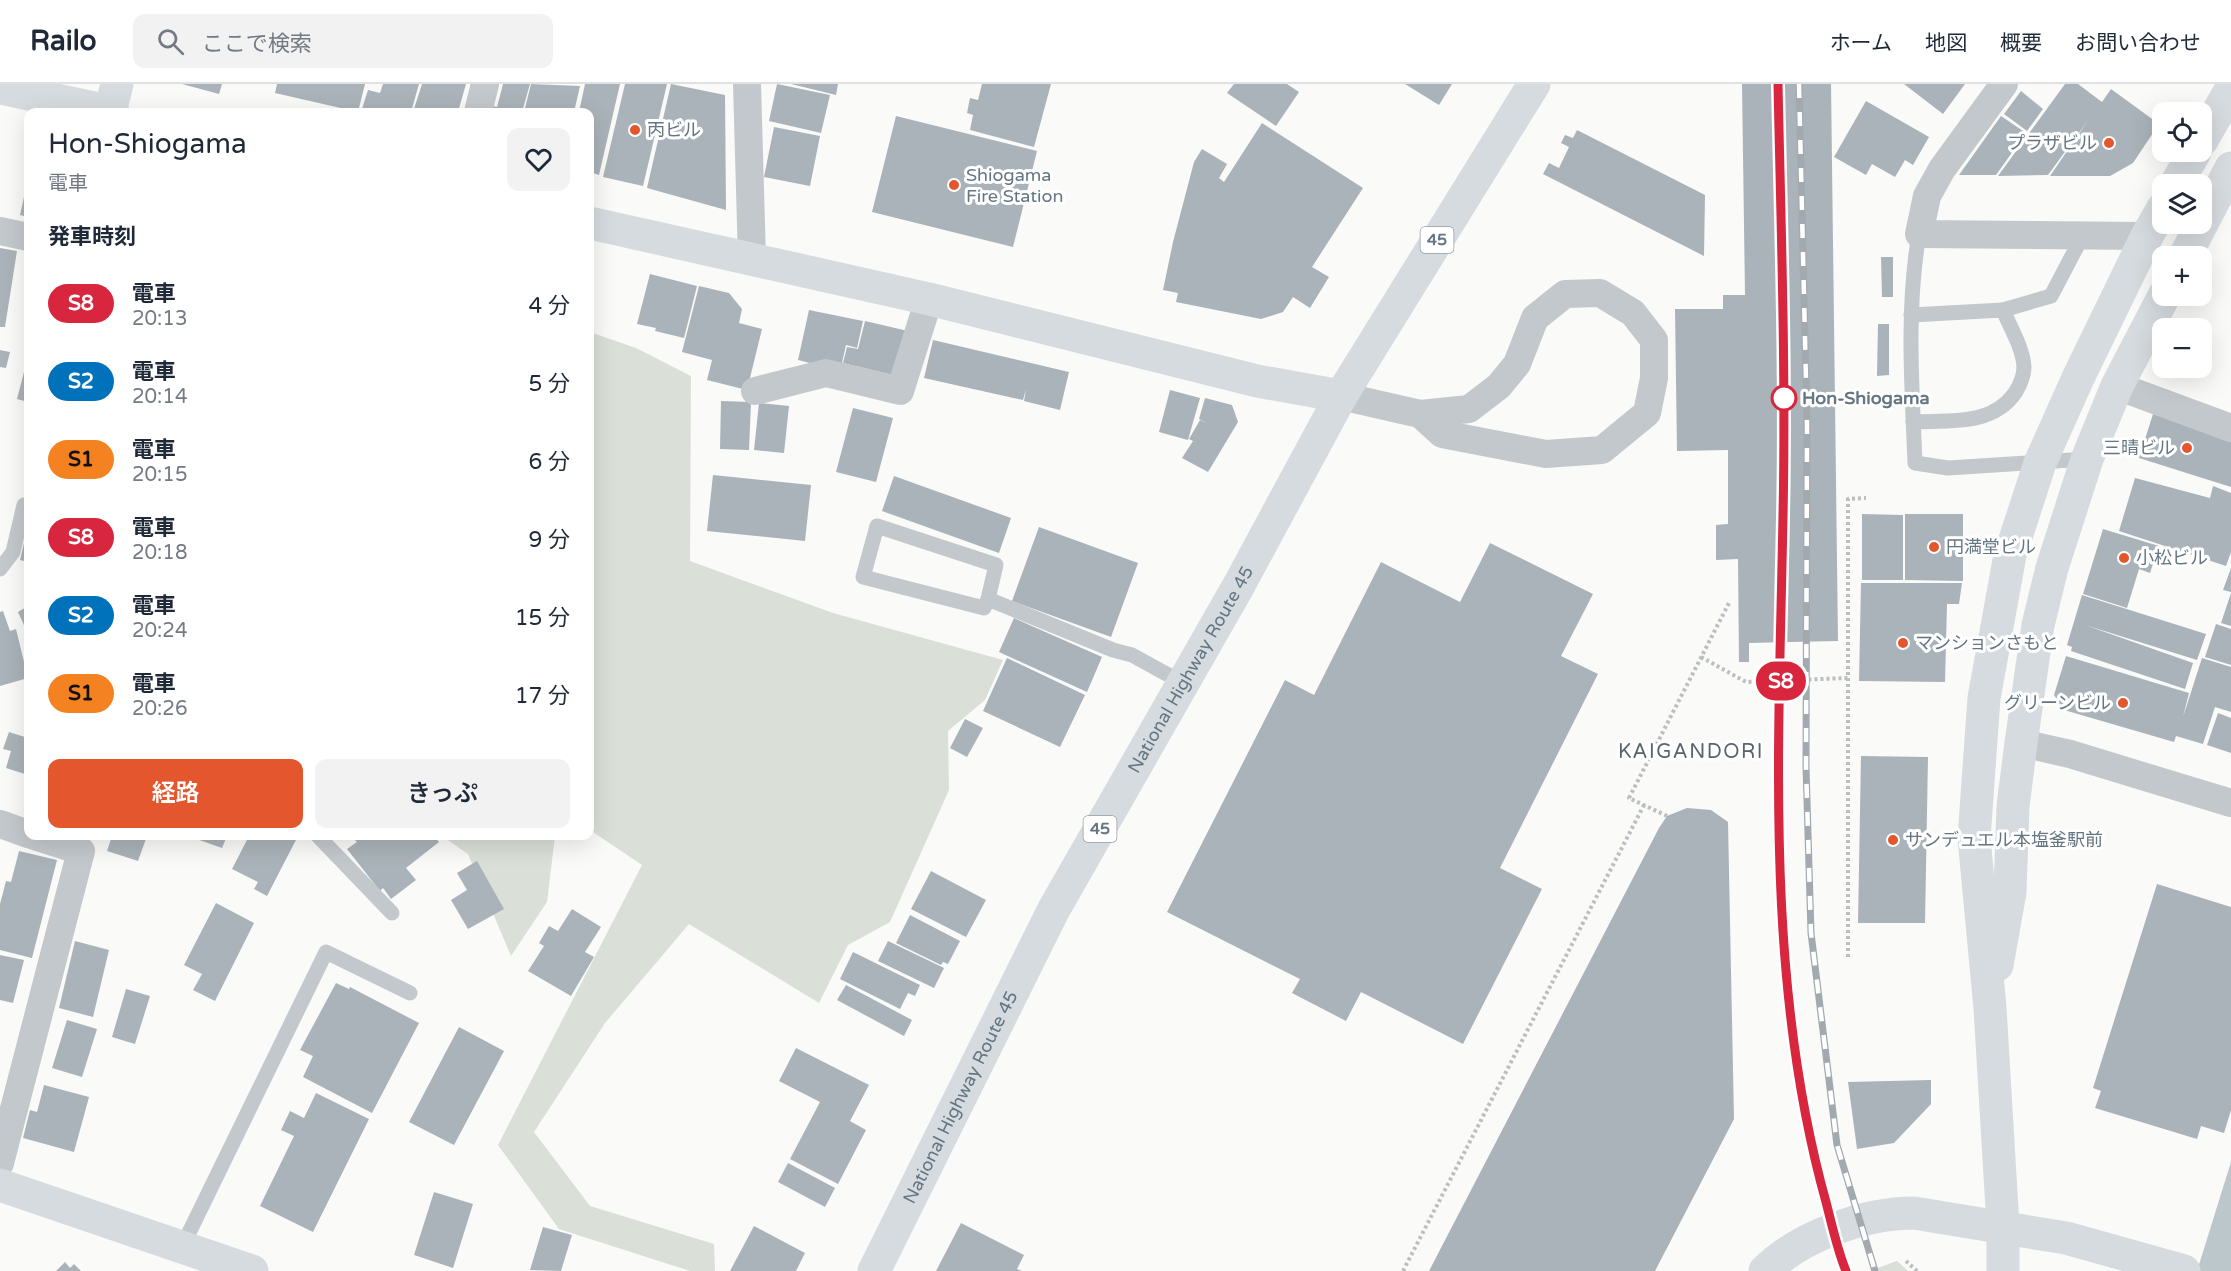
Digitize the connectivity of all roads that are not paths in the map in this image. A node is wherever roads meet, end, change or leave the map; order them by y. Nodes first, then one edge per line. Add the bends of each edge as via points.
1 (117, 84) edge
2 (485, 84) edge
3 (747, 84) edge
4 (1534, 84) edge
5 (2004, 84) edge
6 (0, 88) edge
7 (2231, 89) edge
8 (92, 108) edge
9 (112, 108) edge
10 (479, 108) edge
11 (2212, 122) edge
12 (2231, 168) edge
13 (594, 224) edge
14 (2152, 227) edge
15 (0, 231) edge
16 (1919, 234) junction
17 (2083, 235) junction
18 (24, 236) edge
19 (2147, 236) junction
20 (2190, 246) edge
21 (752, 259) junction
22 (928, 299) junction
23 (2159, 306) edge
24 (2003, 310) junction
25 (1911, 315) junction
26 (2117, 386) junction
27 (755, 391) dead end
28 (1341, 396) junction
29 (1420, 414) junction
30 (1913, 422) junction
31 (2231, 428) edge
32 (2087, 459) junction
33 (2040, 463) junction
34 (24, 505) dead end
35 (0, 569) edge
36 (988, 598) junction
37 (1183, 683) junction
38 (2021, 743) junction
39 (2231, 803) edge
40 (0, 824) edge
41 (24, 831) edge
42 (50, 840) edge
43 (322, 840) edge
44 (392, 913) dead end
45 (410, 993) dead end
46 (1990, 1008) junction
47 (0, 1163) edge
48 (0, 1185) edge
49 (2003, 1226) junction
50 (182, 1247) junction
51 (252, 1271) edge
52 (874, 1271) edge
53 (1765, 1271) edge
54 (2003, 1271) edge
55 (2184, 1271) edge

1 - 9 main road
2 - 10 street
3 - 21 street
4 - 28 main road, National Highway Route 45 / 45
5 - 16 street via 1942,169 1927,196
6 - 8 main road
7 - 11 main road
12 - 20 main road
13 - 21 main road
14 - 19 main road
15 - 18 street
16 - 17 street
16 - 25 lane
17 - 19 street
17 - 24 lane via 2051,297
19 - 33 main road
21 - 22 main road
22 - 27 street via 900,391 826,373
22 - 28 main road via 1257,381
23 - 26 main road
24 - 25 lane
24 - 30 lane via 2024,366 2020,385 2009,402 1995,413 1973,419
25 - 30 lane
26 - 31 street
26 - 32 main road
28 - 29 street
28 - 37 main road, National Highway Route 45 / 45
29 - 29 street via 1469,409 1499,386 1517,364 1535,318 1565,294 1600,293 1633,313 1654,340 1654,378 1647,413 1602,450 1546,454 1442,434
30 - 33 lane via 1915,463 1948,468
32 - 33 lane
32 - 38 main road via 2038,625
33 - 46 main road via 2010,555 1984,698 1974,838
34 - 35 lane via 13,552
36 - 36 lane via 984,608 863,577 877,526 996,566
36 - 37 lane via 1113,651 1132,655
37 - 52 main road, National Highway Route 45 / 45 via 1054,909
38 - 39 street
38 - 46 main road via 2013,806 2010,892
40 - 41 street
42 - 47 street via 81,851
43 - 44 lane
45 - 50 lane via 326,952
46 - 49 main road
48 - 50 main road
49 - 53 main road via 1900,1213 1814,1236 1779,1257
49 - 54 main road
49 - 55 main road via 2066,1238
50 - 51 main road

